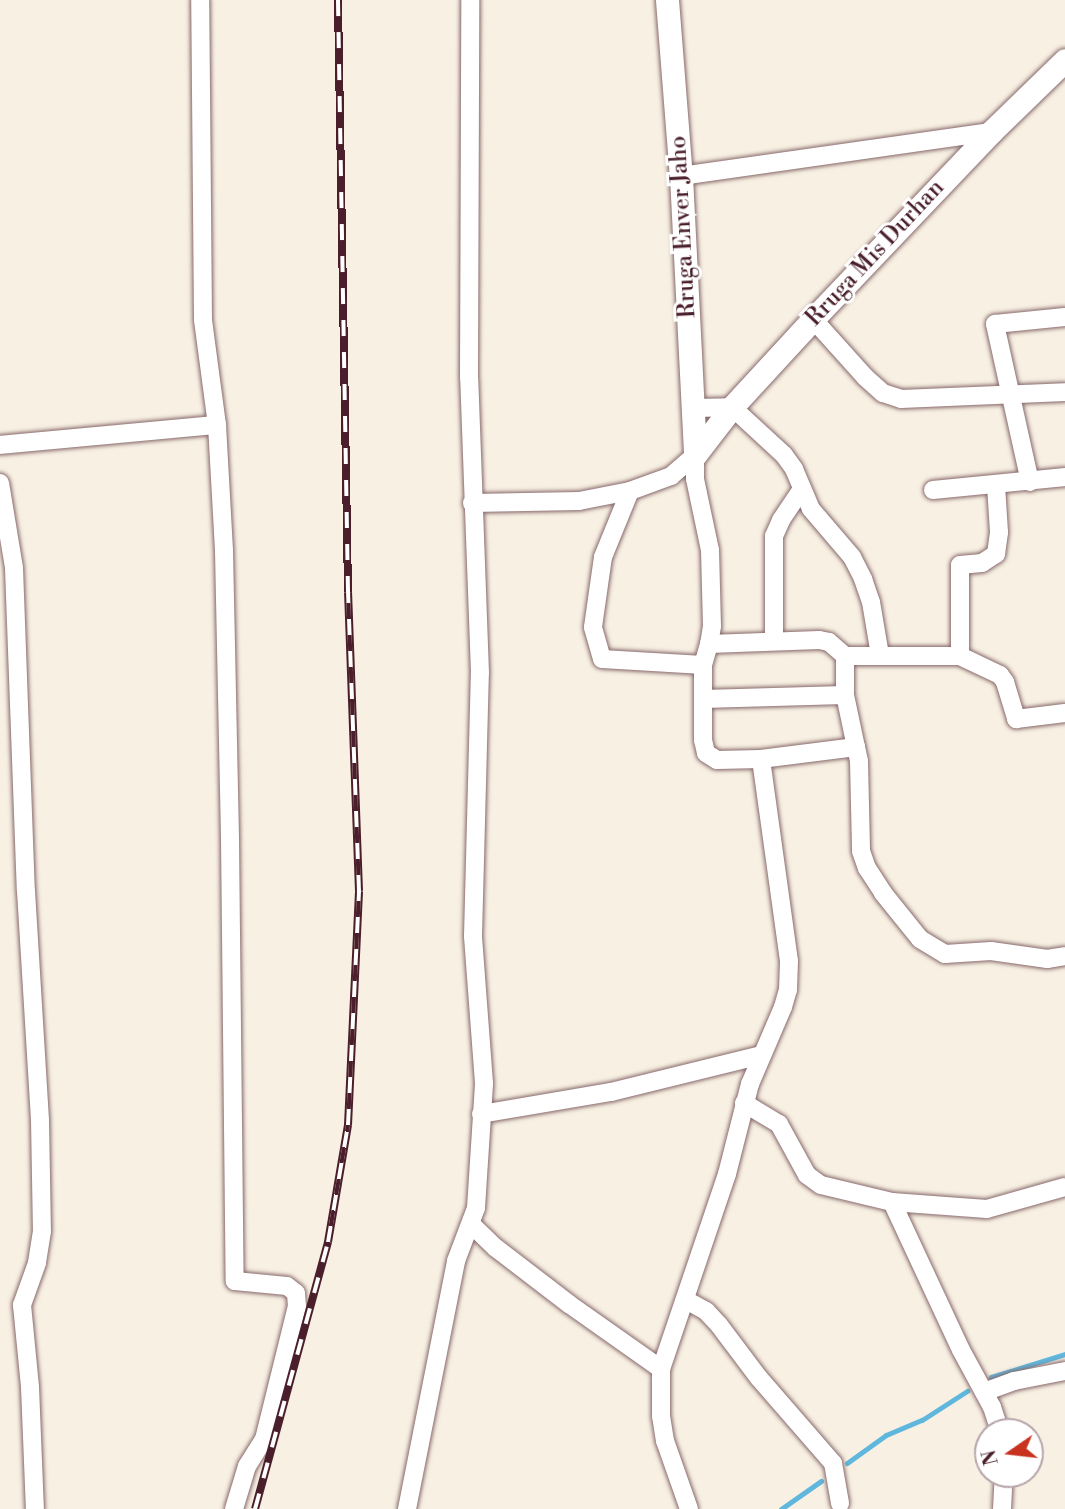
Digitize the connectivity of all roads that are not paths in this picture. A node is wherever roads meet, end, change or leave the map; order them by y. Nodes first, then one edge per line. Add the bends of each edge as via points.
1 (200, 0) edge
2 (470, 0) edge
3 (667, 0) edge
4 (1065, 60) edge
5 (991, 132) junction
6 (681, 176) junction
7 (1065, 317) edge
8 (813, 319) junction
9 (1065, 392) edge
10 (1013, 393) junction
11 (732, 407) junction
12 (693, 408) junction
13 (217, 425) junction
14 (0, 445) edge
15 (695, 455) junction
16 (1065, 477) edge
17 (1030, 482) junction
18 (0, 483) edge
19 (996, 485) junction
20 (802, 489) junction
21 (933, 490) dead end
22 (630, 491) junction
23 (472, 503) junction
24 (774, 641) junction
25 (709, 644) junction
26 (880, 655) junction
27 (845, 656) junction
28 (960, 656) junction
29 (703, 665) junction
30 (845, 695) junction
31 (703, 699) junction
32 (1065, 713) edge
33 (856, 747) junction
34 (761, 759) junction
35 (1065, 957) edge
36 (762, 1055) junction
37 (744, 1103) junction
38 (481, 1114) junction
39 (1065, 1187) edge
40 (892, 1202) junction
41 (472, 1225) junction
42 (687, 1300) junction
43 (662, 1369) junction
44 (1065, 1371) edge
45 (984, 1392) junction
46 (994, 1418) edge
47 (1003, 1488) edge
48 (840, 1503) dead end
49 (35, 1509) edge
50 (234, 1509) edge
51 (407, 1509) edge
52 (688, 1509) edge
53 (1002, 1509) edge

1 - 13 street via 203,320
2 - 23 street
3 - 6 street, Rruga Enver Jaho
4 - 5 street, Rruga Mis Durhan
5 - 6 street
5 - 8 street, Rruga Mis Durhan
6 - 12 street, Rruga Enver Jaho
7 - 10 street via 995,324
8 - 10 street via 883,393 919,399
8 - 11 street, Rruga Mis Durhan
9 - 10 street
10 - 17 street
11 - 12 street
11 - 15 street, Rruga Mis Durhan
11 - 20 street via 784,455
12 - 15 street, Rruga Enver Jaho
13 - 14 street
13 - 50 street via 224,551 235,1280 287,1286 296,1293 298,1306 264,1439 247,1466
15 - 22 street via 671,476
15 - 25 street via 710,550
16 - 17 street
17 - 19 street
18 - 49 street via 14,568 40,1121 41,1231 37,1263 22,1305
19 - 21 street
19 - 28 street via 996,554 982,564 960,565
20 - 24 street via 774,536
20 - 26 street via 863,579
22 - 23 street via 579,501
22 - 29 street via 603,556 593,627 602,659
23 - 38 street via 480,673 473,936 483,1048
24 - 25 street
24 - 27 street via 829,642
25 - 29 street
26 - 27 street
26 - 28 street
27 - 30 street
28 - 32 street via 1000,675 1016,719
29 - 31 street
30 - 31 street
30 - 33 street
31 - 34 street via 703,747 710,758
33 - 34 street
33 - 35 street via 861,851 883,893 920,939 945,954 991,951 1047,960
34 - 36 street via 789,975 783,1007
36 - 37 street
36 - 38 street via 611,1092
37 - 40 street via 779,1124 807,1175 821,1185
37 - 42 street
38 - 41 street
39 - 40 street via 987,1209
40 - 45 street
41 - 43 street via 569,1304
41 - 51 street via 456,1261
42 - 43 street
42 - 48 street via 719,1325 833,1463
43 - 52 street via 665,1441
44 - 45 street
45 - 46 street
47 - 53 street

